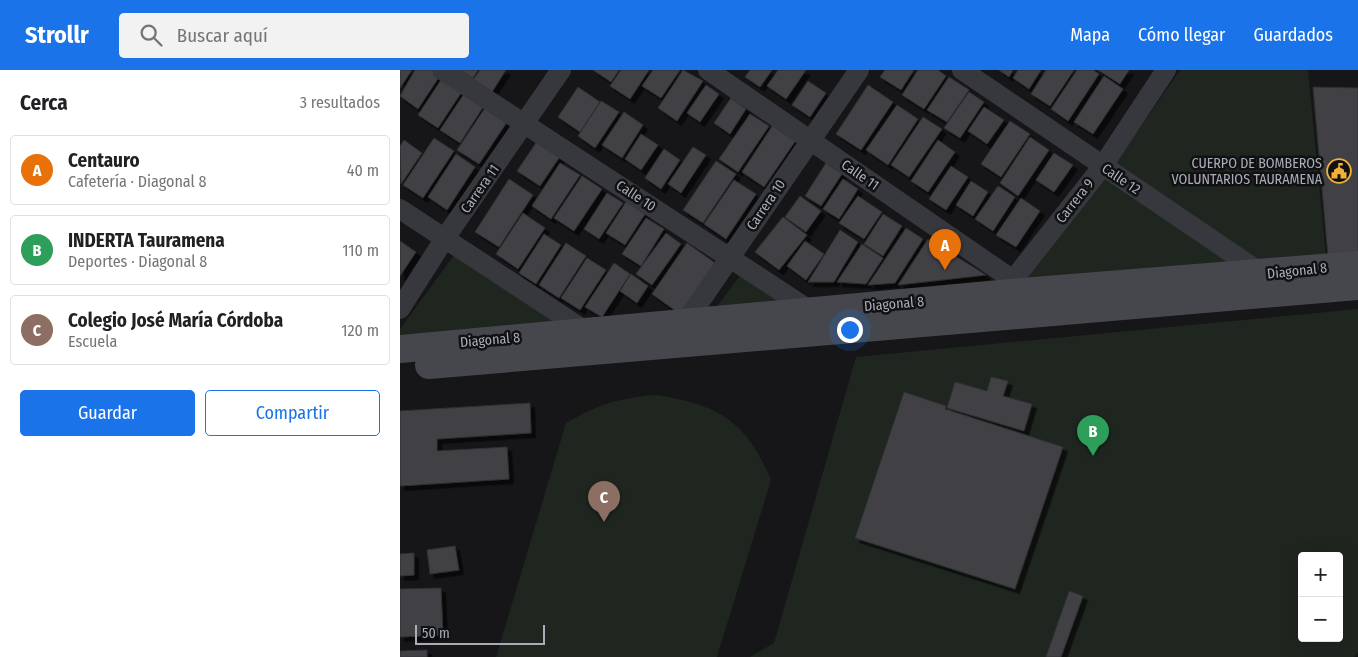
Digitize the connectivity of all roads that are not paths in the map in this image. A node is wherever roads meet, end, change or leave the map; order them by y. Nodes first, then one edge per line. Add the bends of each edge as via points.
1 (442, 70) edge
2 (561, 70) edge
3 (708, 70) edge
4 (859, 70) edge
5 (962, 70) edge
6 (1166, 70) edge
7 (525, 124) junction
8 (810, 140) junction
9 (1102, 167) junction
10 (404, 215) edge
11 (445, 238) junction
12 (730, 258) junction
13 (1358, 265) edge
14 (1265, 284) junction
15 (1358, 286) edge
16 (1021, 295) junction
17 (400, 309) edge
18 (812, 322) junction
19 (587, 332) junction
20 (685, 333) junction
21 (400, 349) edge
22 (400, 368) edge

1 - 7 street, Calle 10
2 - 7 street, Carrera 11
3 - 8 street, Calle 11
4 - 8 street, Carrera 10
5 - 9 street, Calle 12
6 - 9 street, Carrera 9
7 - 11 street, Carrera 11
7 - 12 street, Calle 10
8 - 12 street, Carrera 10
8 - 16 street, Calle 11
9 - 14 street, Calle 12
9 - 16 street, Carrera 9
10 - 11 street
11 - 17 street, Carrera 11
11 - 19 street
12 - 18 street, Calle 10
12 - 20 street, Carrera 10
13 - 14 street, Diagonal 8
14 - 15 street, Diagonal 8
14 - 16 street, Diagonal 8
16 - 18 street, Diagonal 8
18 - 20 street, Diagonal 8
19 - 20 street, Diagonal 8
19 - 21 street, Diagonal 8
20 - 22 street, Diagonal 8

